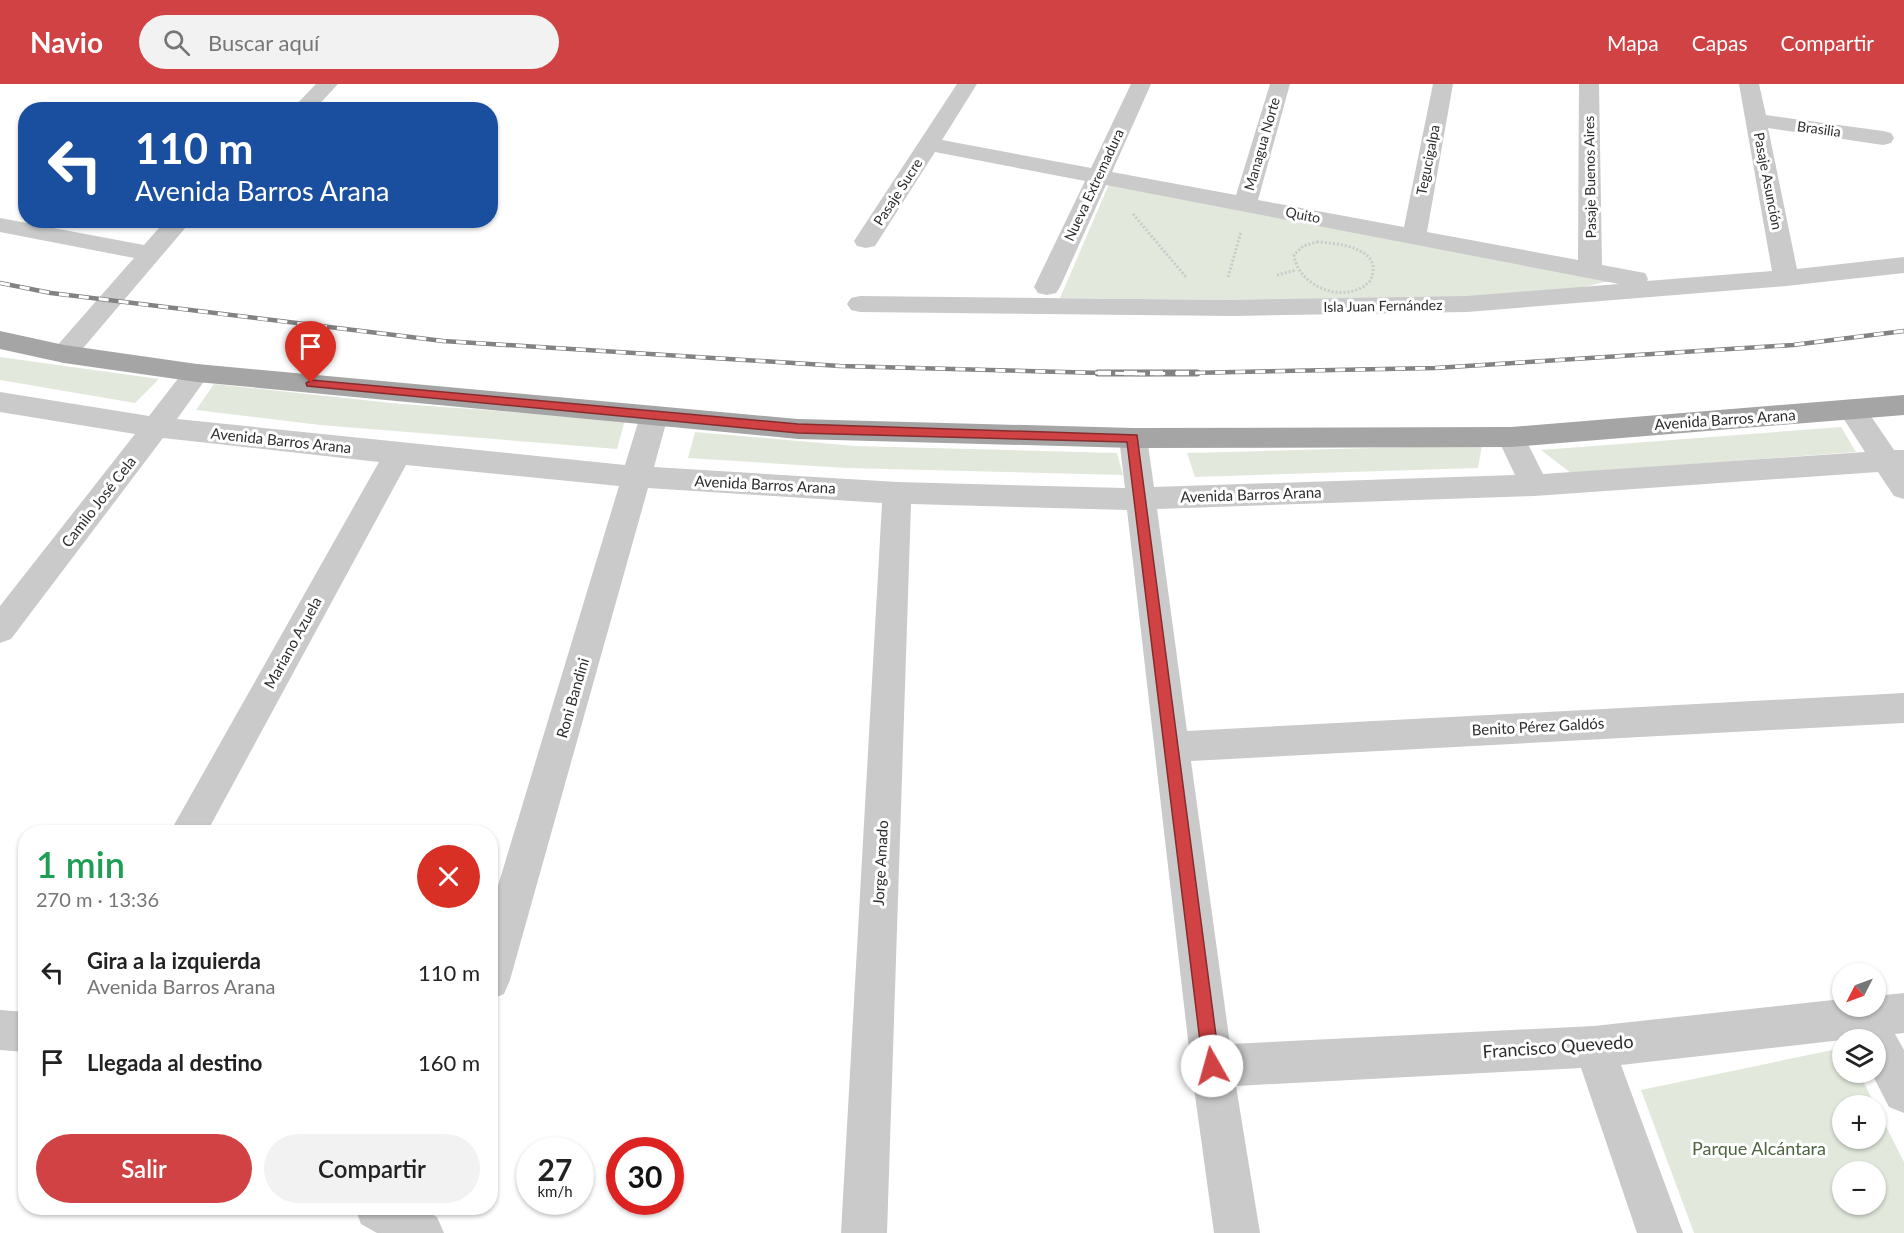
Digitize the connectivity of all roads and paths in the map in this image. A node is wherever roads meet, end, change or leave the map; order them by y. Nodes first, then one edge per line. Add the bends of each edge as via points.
1 (328, 84) edge
2 (967, 84) edge
3 (1140, 84) edge
4 (1280, 84) edge
5 (1443, 84) edge
6 (1589, 84) edge
7 (1749, 84) edge
8 (309, 102) edge
9 (1756, 120) junction
10 (1883, 138) dead end
11 (930, 144) junction
12 (1098, 176) junction
13 (1245, 204) junction
14 (0, 225) edge
15 (173, 228) edge
16 (1414, 236) junction
17 (866, 242) dead end
18 (150, 254) junction
19 (1904, 266) edge
20 (1590, 270) junction
21 (1373, 277) joint
22 (1786, 278) junction
23 (1676, 286) junction
24 (1047, 287) dead end
25 (860, 304) dead end
26 (1220, 308) junction
27 (0, 340) edge
28 (64, 354) junction
29 (197, 373) junction
30 (0, 402) edge
31 (1904, 405) edge
32 (1852, 410) junction
33 (654, 416) junction
34 (156, 427) junction
35 (1511, 436) junction
36 (1133, 438) junction
37 (398, 454) junction
38 (1895, 461) edge
39 (637, 477) junction
40 (1534, 485) junction
41 (1904, 488) edge
42 (897, 493) junction
43 (1140, 499) junction
44 (0, 630) edge
45 (1904, 708) edge
46 (1172, 747) junction
47 (192, 825) edge
48 (498, 953) edge
49 (1904, 1013) edge
50 (1864, 1018) junction
51 (0, 1030) edge
52 (18, 1031) edge
53 (1594, 1047) junction
54 (1212, 1066) junction
55 (1904, 1092) edge
56 (396, 1215) edge
57 (421, 1224) edge
58 (864, 1233) edge
59 (1237, 1233) edge
60 (1659, 1233) edge

1 - 8 street
2 - 11 street, Pasaje Sucre
3 - 12 street, Nueva Extremadura
4 - 13 street, Managua Norte
5 - 16 street, Tegucigalpa
6 - 20 street, Pasaje Buenos Aires
7 - 9 street, Pasaje Asunción
9 - 10 street, Brasilia
9 - 22 street, Pasaje Asunción
11 - 12 street, Quito
11 - 17 street, Pasaje Sucre
12 - 13 street, Quito
12 - 24 street, Nueva Extremadura
12 - 26 path via 1109,184 1204,300
13 - 16 street, Quito
13 - 26 path via 1248,211
14 - 18 street
15 - 18 street
16 - 20 street, Quito
18 - 28 street
19 - 22 street, Isla Juan Fernández
20 - 23 street, Quito
21 - 21 path via 1351,290 1314,285 1300,276 1293,265 1294,255 1303,246 1317,242 1352,246 1374,266
22 - 23 street, Isla Juan Fernández
23 - 26 street, Isla Juan Fernández via 1467,304
25 - 26 street, Isla Juan Fernández
27 - 28 main road, Avenida Barros Arana
28 - 29 main road, Avenida Barros Arana
29 - 33 main road, Avenida Barros Arana
29 - 34 street, Camilo José Cela
30 - 34 street, Avenida Barros Arana
31 - 32 main road, Avenida Barros Arana
32 - 35 main road, Avenida Barros Arana
32 - 38 street
33 - 36 main road, Avenida Barros Arana via 798,429
33 - 39 street, Roni Bandini
34 - 37 street, Avenida Barros Arana
34 - 44 street, Camilo José Cela
35 - 36 main road, Avenida Barros Arana
35 - 40 street
36 - 43 street
37 - 39 street, Avenida Barros Arana
37 - 47 street, Mariano Azuela
38 - 40 street, Avenida Barros Arana
38 - 41 street
39 - 42 street, Avenida Barros Arana
39 - 48 street, Roni Bandini
40 - 43 street, Avenida Barros Arana
42 - 43 street, Avenida Barros Arana
42 - 58 street, Jorge Amado
43 - 46 street
45 - 46 street, Benito Pérez Galdós
46 - 54 street
49 - 50 street, Francisco Quevedo
50 - 53 street, Francisco Quevedo
50 - 55 street
51 - 52 street
53 - 54 street, Francisco Quevedo
53 - 60 street
54 - 59 street
56 - 57 street

